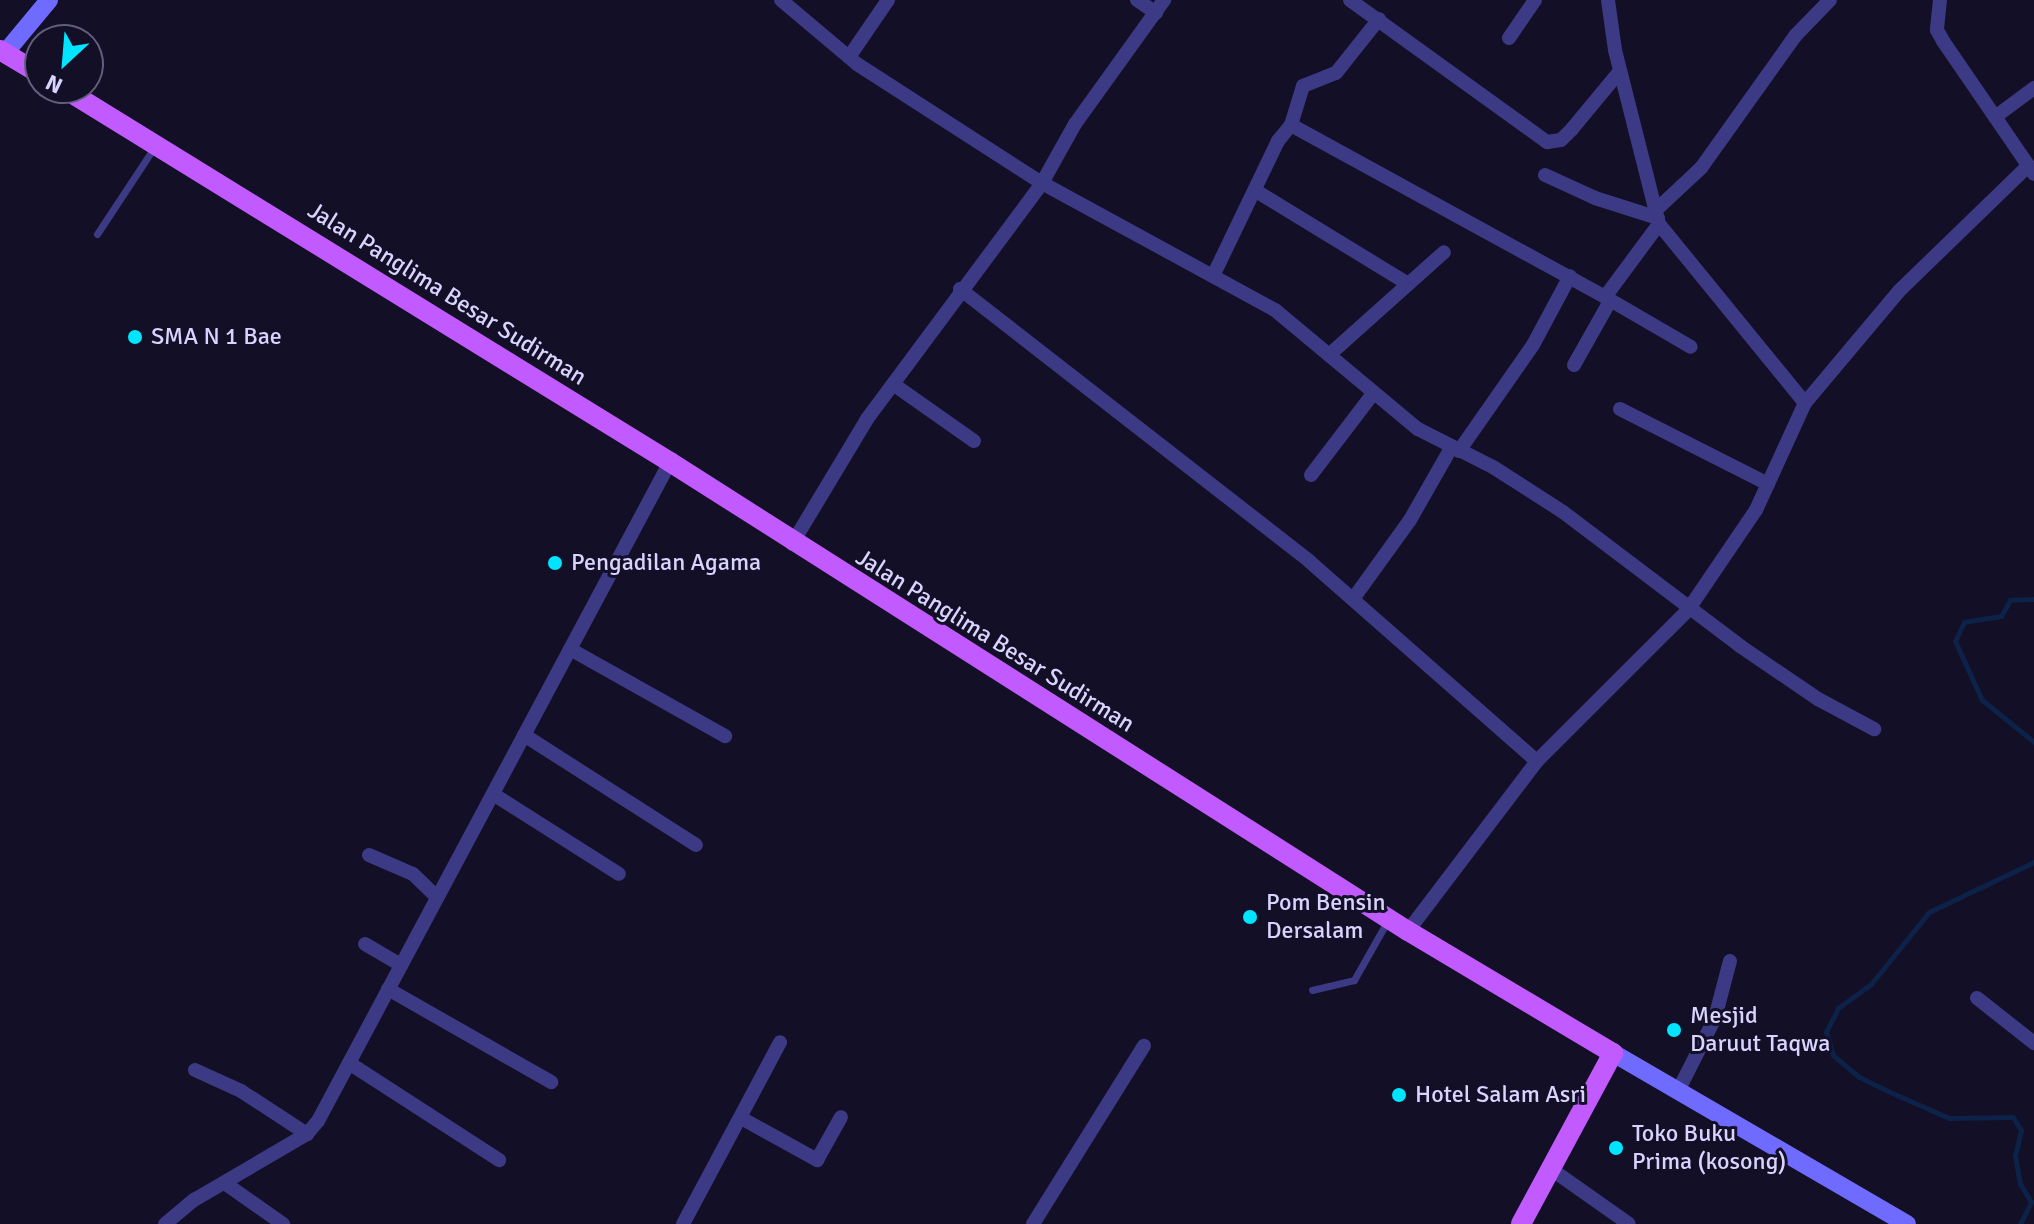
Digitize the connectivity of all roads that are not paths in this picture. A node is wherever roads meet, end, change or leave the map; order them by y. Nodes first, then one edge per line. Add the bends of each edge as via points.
1 (49, 0) edge
2 (781, 0) edge
3 (888, 0) edge
4 (1137, 0) edge
5 (1350, 0) edge
6 (1535, 0) edge
7 (1608, 0) edge
8 (1830, 0) edge
9 (1940, 0) edge
10 (1160, 6) edge
11 (1379, 19) junction
12 (1509, 38) dead end
13 (3, 51) edge
14 (849, 57) junction
15 (24, 64) edge
16 (1620, 71) junction
17 (2034, 88) edge
18 (90, 104) edge
19 (1995, 117) junction
20 (1291, 125) junction
21 (156, 144) junction
22 (2031, 170) edge
23 (1545, 175) dead end
24 (1042, 183) junction
25 (1256, 191) junction
26 (1658, 217) junction
27 (97, 234) dead end
28 (1444, 252) dead end
29 (1213, 276) junction
30 (1570, 276) junction
31 (1407, 283) junction
32 (960, 289) junction
33 (1607, 299) junction
34 (1691, 347) dead end
35 (1329, 355) junction
36 (1574, 365) dead end
37 (893, 384) junction
38 (1372, 395) junction
39 (1805, 403) junction
40 (1620, 409) dead end
41 (974, 441) dead end
42 (1455, 449) junction
43 (670, 462) junction
44 (1311, 475) dead end
45 (1768, 484) junction
46 (792, 544) junction
47 (1353, 599) junction
48 (1688, 610) junction
49 (570, 649) junction
50 (1874, 729) dead end
51 (524, 735) junction
52 (725, 736) dead end
53 (1537, 761) junction
54 (493, 794) junction
55 (696, 845) dead end
56 (369, 855) dead end
57 (619, 874) dead end
58 (437, 897) junction
59 (1389, 918) junction
60 (1408, 931) junction
61 (365, 944) dead end
62 (1730, 961) dead end
63 (401, 965) junction
64 (388, 989) junction
65 (1312, 990) dead end
66 (1977, 998) dead end
67 (780, 1042) dead end
68 (2034, 1043) edge
69 (1144, 1046) dead end
70 (1613, 1053) junction
71 (349, 1063) junction
72 (195, 1070) dead end
73 (551, 1082) dead end
74 (1678, 1091) junction
75 (841, 1117) dead end
76 (743, 1119) junction
77 (307, 1134) junction
78 (499, 1160) dead end
79 (1551, 1169) junction
80 (226, 1184) junction
81 (165, 1224) edge
82 (283, 1224) edge
83 (683, 1224) edge
84 (1033, 1224) edge
85 (1521, 1224) edge
86 (1629, 1224) edge
87 (1907, 1224) edge

1 - 13 main road
2 - 14 street
3 - 14 street
4 - 10 street
5 - 11 street
6 - 12 street
7 - 16 street
8 - 26 street via 1795,36 1701,168
9 - 19 street via 1937,30
10 - 24 street via 1075,124
11 - 16 street via 1547,142 1561,140
11 - 20 street via 1336,73 1303,86
13 - 15 main road
14 - 24 street
16 - 26 street
17 - 19 street
18 - 21 main road, Jalan Panglima Besar Sudirman
19 - 22 street
20 - 25 street
20 - 30 street
21 - 27 lane
21 - 43 main road, Jalan Panglima Besar Sudirman
22 - 39 street via 1899,291
23 - 26 street via 1595,198
24 - 29 street
24 - 32 street
25 - 29 street
25 - 31 street
26 - 33 street
26 - 39 street
28 - 31 street
29 - 35 street via 1275,310
30 - 33 street
30 - 42 street via 1533,345
31 - 35 street
32 - 37 street
32 - 47 street
33 - 34 street
33 - 36 street
35 - 38 street
37 - 41 street
37 - 46 street
38 - 42 street
38 - 44 street
39 - 45 street
40 - 45 street
42 - 47 street
42 - 48 street via 1563,512
43 - 46 main road, Jalan Panglima Besar Sudirman
43 - 49 street
45 - 48 street
46 - 59 main road, Jalan Panglima Besar Sudirman
47 - 53 street
48 - 50 street via 1818,699
48 - 53 street
49 - 51 street
49 - 52 street
51 - 54 street
51 - 55 street
53 - 60 street
54 - 57 street
54 - 58 street
56 - 58 street via 413,874
58 - 63 street
59 - 60 main road, Jalan Panglima Besar Sudirman
59 - 65 lane via 1354,980
60 - 70 main road, Jalan Panglima Besar Sudirman
61 - 63 street
62 - 74 street via 1715,1018
63 - 64 street
64 - 71 street
64 - 73 street
66 - 68 street
67 - 76 street
69 - 84 street
70 - 74 main road, Jalan Panglima Besar Sudirman
70 - 79 main road
71 - 77 street
71 - 78 street
72 - 77 street via 241,1091
74 - 87 main road, Jalan Panglima Besar Sudirman
75 - 76 street via 817,1160
76 - 83 street
77 - 80 street
79 - 85 main road
79 - 86 street
80 - 81 street via 194,1200
80 - 82 street

